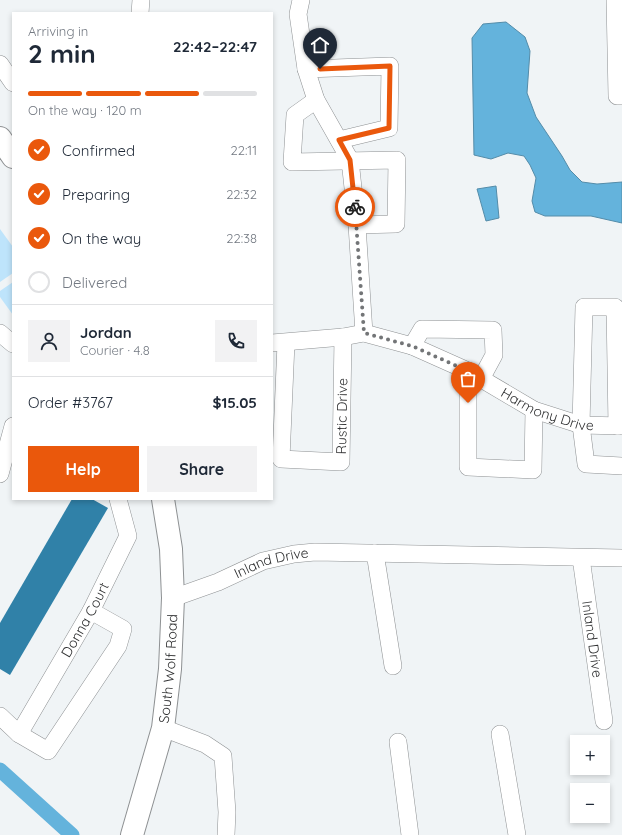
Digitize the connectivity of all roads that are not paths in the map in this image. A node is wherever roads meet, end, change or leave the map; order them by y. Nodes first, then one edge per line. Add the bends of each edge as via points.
1 (140, 0) edge
2 (301, 0) edge
3 (615, 0) edge
4 (618, 0) edge
5 (622, 4) edge
6 (140, 12) edge
7 (0, 64) edge
8 (306, 69) junction
9 (12, 82) edge
10 (622, 96) edge
11 (316, 100) junction
12 (0, 138) edge
13 (339, 140) junction
14 (12, 156) edge
15 (350, 160) junction
16 (357, 224) junction
17 (364, 333) junction
18 (0, 334) edge
19 (343, 337) junction
20 (12, 343) edge
21 (279, 343) edge
22 (412, 346) junction
23 (474, 375) junction
24 (534, 410) junction
25 (581, 425) junction
26 (619, 426) edge
27 (12, 430) edge
28 (622, 466) edge
29 (0, 474) edge
30 (12, 476) edge
31 (0, 480) edge
32 (118, 500) edge
33 (163, 500) edge
34 (375, 553) junction
35 (581, 558) junction
36 (622, 558) edge
37 (173, 598) junction
38 (91, 611) junction
39 (392, 666) dead end
40 (0, 716) edge
41 (604, 721) dead end
42 (163, 728) junction
43 (19, 734) junction
44 (500, 734) dead end
45 (398, 742) dead end
46 (132, 835) edge
47 (226, 835) edge
48 (410, 835) edge
49 (517, 835) edge

1 - 6 street
2 - 8 street via 298,14
3 - 10 street via 617,96
4 - 5 street
7 - 9 street
8 - 11 street
8 - 13 street via 390,66 389,128
11 - 13 street
11 - 15 street via 295,115 292,162
12 - 14 main road
13 - 15 street
15 - 16 street
15 - 16 street via 397,160 396,224
16 - 17 street
17 - 19 street, Harmony Drive
17 - 22 street, Harmony Drive
18 - 20 street
19 - 21 street, Harmony Drive
19 - 21 street, Rustic Drive via 341,462 281,459
22 - 23 street, Harmony Drive
22 - 23 street via 422,329 493,330 494,355
23 - 24 street, Harmony Drive
23 - 24 street via 468,467 533,470
24 - 25 street, Harmony Drive
25 - 26 street, Harmony Drive
25 - 26 street via 584,307 615,307
25 - 28 street via 586,464
27 - 29 street
30 - 31 street
32 - 38 street, Donna Court via 128,536
33 - 37 main road, South Wolf Road via 171,549
34 - 35 street, Inland Drive
34 - 37 street, Inland Drive via 294,554 263,561 218,582
34 - 39 street
35 - 36 street, Inland Drive
35 - 41 street, Inland Drive
37 - 42 main road, South Wolf Road via 170,669
38 - 43 street, Donna Court
38 - 43 street via 123,629 118,646 48,751
40 - 43 street
42 - 46 main road, South Wolf Road
42 - 47 street via 205,744 223,756
44 - 49 street
45 - 48 street

